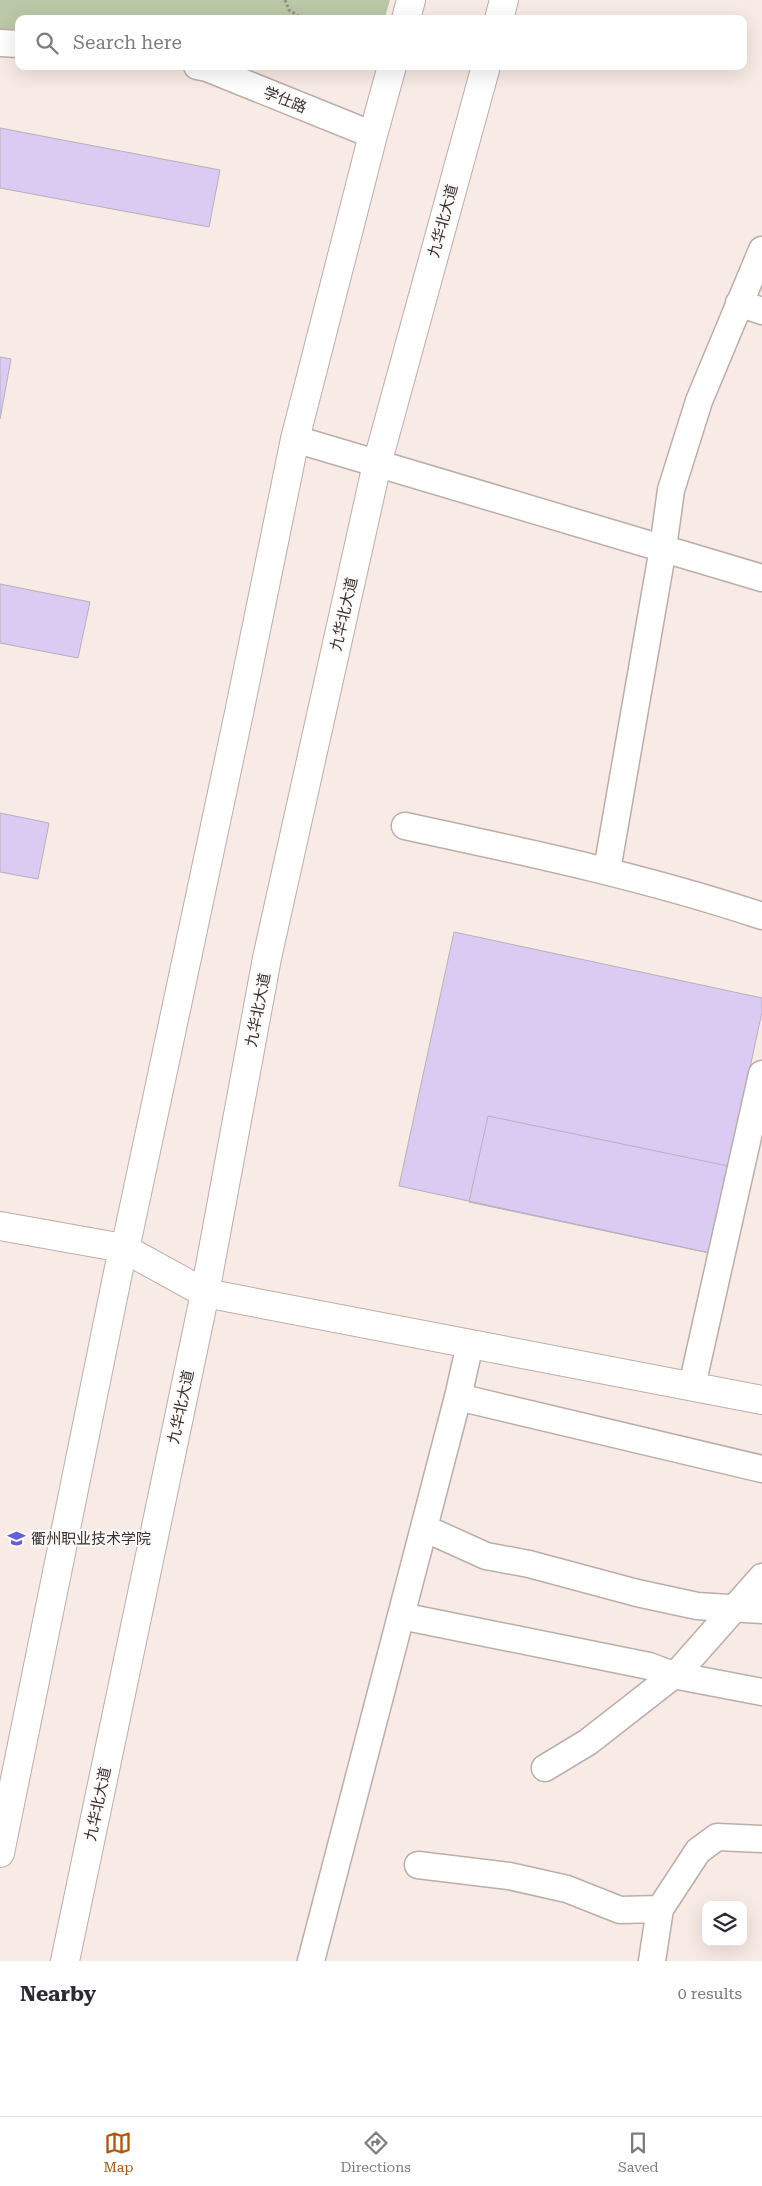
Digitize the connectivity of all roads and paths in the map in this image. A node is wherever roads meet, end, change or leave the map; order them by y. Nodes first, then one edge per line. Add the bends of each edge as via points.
1 (285, 0) edge
2 (412, 0) edge
3 (504, 0) edge
4 (297, 15) edge
5 (407, 15) edge
6 (500, 15) edge
7 (0, 43) edge
8 (15, 44) edge
9 (212, 70) edge
10 (391, 70) edge
11 (485, 70) edge
12 (372, 135) junction
13 (762, 250) edge
14 (750, 307) edge
15 (295, 439) junction
16 (377, 464) junction
17 (663, 548) junction
18 (762, 578) edge
19 (405, 826) dead end
20 (607, 870) junction
21 (762, 916) edge
22 (762, 1074) edge
23 (0, 1226) edge
24 (122, 1248) junction
25 (205, 1293) junction
26 (470, 1344) junction
27 (692, 1386) junction
28 (458, 1397) junction
29 (762, 1400) edge
30 (762, 1468) edge
31 (424, 1528) junction
32 (762, 1577) edge
33 (736, 1608) junction
34 (762, 1610) edge
35 (401, 1616) junction
36 (673, 1675) junction
37 (762, 1692) edge
38 (545, 1768) dead end
39 (762, 1839) edge
40 (0, 1853) edge
41 (418, 1865) dead end
42 (660, 1909) junction
43 (65, 1961) edge
44 (311, 1961) edge
45 (652, 1961) edge

1 - 4 path via 289,10
2 - 5 main road
3 - 6 main road
7 - 8 street
9 - 12 street, 学仕路
10 - 12 main road
11 - 16 main road, 九华北大道
12 - 15 main road
13 - 14 street
14 - 17 street via 699,401 671,490
15 - 16 street
15 - 24 main road via 138,1191 127,1240
16 - 17 street
16 - 25 main road, 九华北大道 via 268,958
17 - 18 street
17 - 20 street
19 - 20 street
20 - 21 street
22 - 27 street
23 - 24 main road
24 - 25 main road
24 - 40 main road
25 - 26 main road
25 - 43 main road, 九华北大道
26 - 27 main road
26 - 28 street
27 - 29 main road
28 - 30 street
28 - 31 street
31 - 33 street via 486,1556 696,1606
31 - 35 street
32 - 33 street
33 - 34 street
33 - 36 street
35 - 36 street via 648,1666
35 - 44 street
36 - 37 street
36 - 38 street via 588,1742
39 - 42 street via 717,1837 698,1851
41 - 42 street via 509,1876 567,1890 620,1910
42 - 45 street

